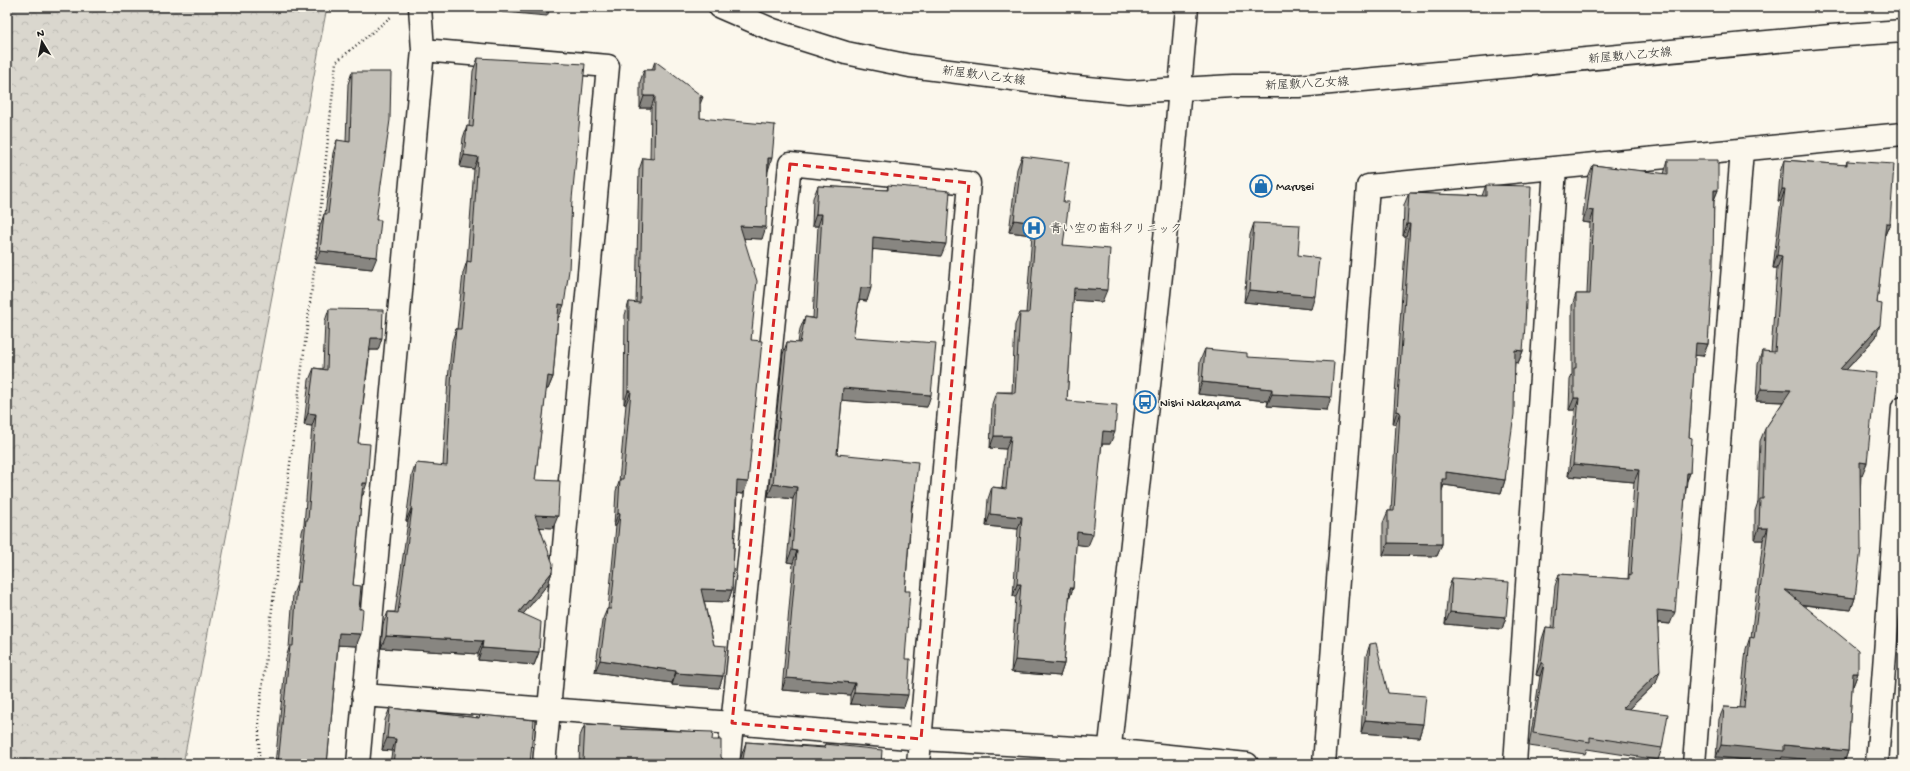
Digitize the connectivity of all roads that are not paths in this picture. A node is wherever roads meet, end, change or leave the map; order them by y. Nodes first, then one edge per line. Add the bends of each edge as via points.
1 (420, 7) edge
2 (720, 7) edge
3 (1187, 7) edge
4 (1903, 31) edge
5 (422, 50) junction
6 (1180, 88) junction
7 (1903, 134) edge
8 (1742, 150) junction
9 (1555, 168) junction
10 (1903, 407) edge
11 (363, 695) junction
12 (548, 709) junction
13 (732, 723) junction
14 (921, 739) junction
15 (1109, 757) edge
16 (358, 764) edge
17 (544, 764) edge
18 (728, 764) edge
19 (918, 764) edge
20 (1247, 764) edge
21 (1324, 764) edge
22 (1515, 764) edge
23 (1694, 764) edge
24 (1877, 764) edge

1 - 5 street
2 - 6 street, 新屋敷八乙女線 via 773,30 846,53 910,66 1128,92
3 - 6 street
4 - 6 street, 新屋敷八乙女線 via 1299,86
5 - 11 street
5 - 12 street via 608,66
6 - 15 street
7 - 8 street
8 - 9 street
8 - 23 street
9 - 21 street via 1368,186
9 - 22 street
10 - 24 street
11 - 12 street
11 - 16 street
12 - 13 street
12 - 17 street
13 - 14 street
13 - 14 street via 790,164 969,183
13 - 18 street
14 - 15 street
14 - 19 street
15 - 20 street

